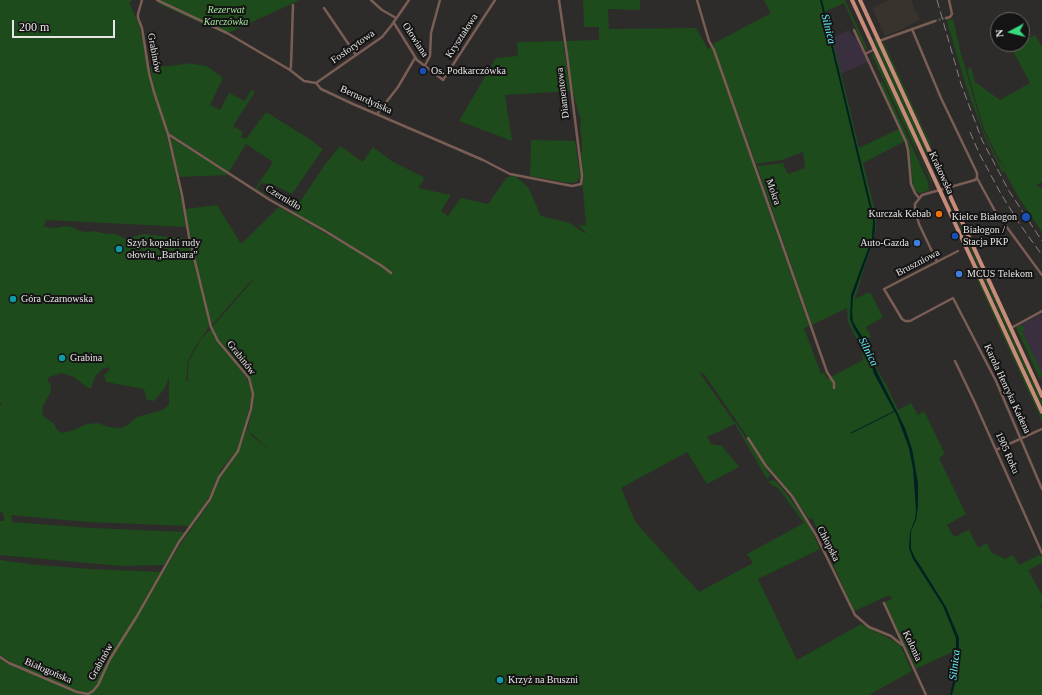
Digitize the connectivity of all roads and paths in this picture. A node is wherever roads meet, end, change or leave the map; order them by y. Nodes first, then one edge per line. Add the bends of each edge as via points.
1 (142, 0) edge
2 (157, 0) edge
3 (371, 0) edge
4 (409, 0) edge
5 (440, 0) edge
6 (495, 0) edge
7 (559, 0) edge
8 (697, 0) edge
9 (852, 0) edge
10 (860, 0) edge
11 (949, 0) edge
12 (293, 5) dead end
13 (324, 8) dead end
14 (396, 18) junction
15 (946, 18) dead end
16 (935, 21) tunnel mouth
17 (394, 22) junction
18 (912, 29) junction
19 (854, 30) dead end
20 (879, 41) junction
21 (875, 49) junction
22 (865, 54) junction
23 (356, 55) junction
24 (415, 58) junction
25 (424, 67) junction
26 (290, 70) junction
27 (443, 80) joint
28 (316, 84) junction
29 (377, 114) junction
30 (168, 134) junction
31 (977, 178) junction
32 (581, 184) joint
33 (946, 188) junction
34 (940, 190) junction
35 (919, 198) junction
36 (958, 251) dead end
37 (937, 262) junction
38 (391, 273) dead end
39 (1042, 275) edge
40 (953, 298) joint
41 (1042, 311) edge
42 (1010, 328) junction
43 (955, 361) dead end
44 (834, 388) dead end
45 (1042, 396) edge
46 (1042, 412) edge
47 (1042, 429) edge
48 (748, 438) dead end
49 (1021, 438) junction
50 (996, 450) junction
51 (1042, 489) edge
52 (1042, 553) edge
53 (884, 603) dead end
54 (902, 645) junction
55 (0, 656) edge
56 (91, 692) joint
57 (926, 695) edge

1 - 30 street, Grabinów via 138,18 154,91
2 - 26 street, Bernardyńska via 227,33
3 - 14 street, Ołowiana
4 - 14 street, Fosforytowa
5 - 25 street via 431,33 430,56
6 - 27 street, Kryształowa
7 - 32 street, Diamentowa
8 - 44 street, Mokra via 709,41
9 - 21 main road, Krakowska
10 - 20 main road, Krakowska
11 - 15 street via 952,14
12 - 26 street
13 - 23 street
14 - 17 street, Fosforytowa
16 - 18 street
17 - 23 street, Fosforytowa via 378,40
17 - 24 street, Ołowiana
18 - 20 street
18 - 31 street
19 - 22 street
20 - 33 main road, Krakowska
21 - 22 street
21 - 34 main road, Krakowska
22 - 35 street via 906,142 914,193
23 - 28 street, Fosforytowa
24 - 25 street, Ołowiana
24 - 29 street via 398,87
25 - 27 street, Ołowiana
26 - 28 street, Bernardyńska via 304,81
28 - 29 street, Bernardyńska via 321,89
29 - 32 street, Bernardyńska via 510,174 572,186
30 - 38 street, Czernidło via 270,200
30 - 56 street, Grabinów via 189,237 212,327 218,341 249,378 252,402 238,450 219,477 210,499 179,542 110,659 98,685
31 - 33 street
31 - 39 street via 995,211
33 - 34 street
33 - 42 main road, Krakowska
34 - 35 street
34 - 46 main road, Krakowska
35 - 37 street via 915,210
36 - 37 street, Bruszniowa
37 - 40 street, Bruszniowa via 884,289 905,321 910,321
40 - 49 street, Karola Henryka Kadena via 996,381
41 - 42 street
42 - 45 main road, Krakowska
43 - 50 street, 1905 Roku
47 - 49 street
48 - 54 street, Chłopska via 766,466 792,496 816,535 855,615 869,627 891,636
49 - 50 street
49 - 51 street, Karola Henryka Kadena
50 - 52 street, 1905 Roku
53 - 54 street, Kolonia
54 - 57 street, Kolonia
55 - 56 street, Białogońska via 9,663 77,692

